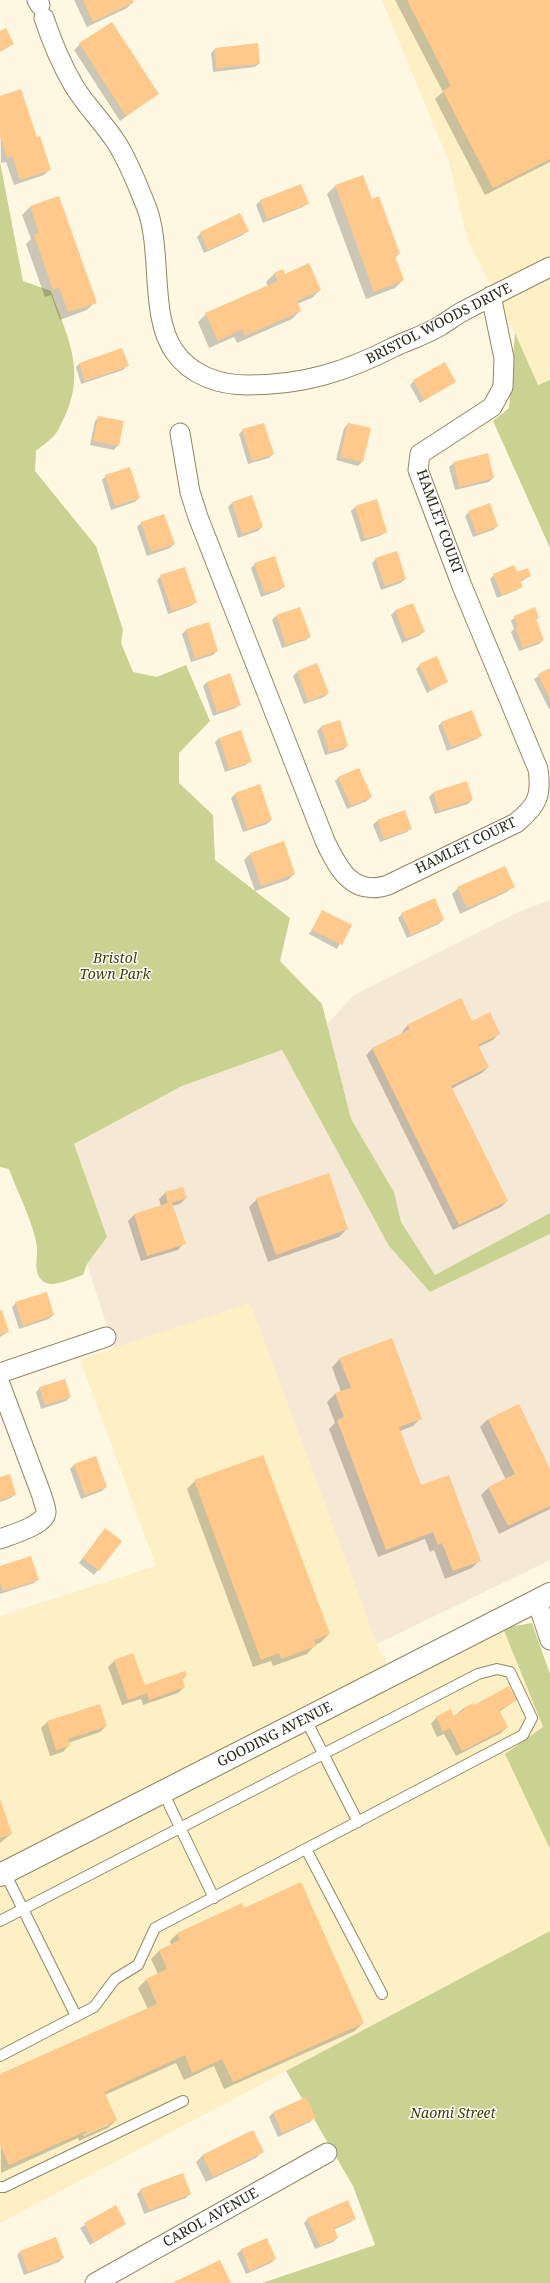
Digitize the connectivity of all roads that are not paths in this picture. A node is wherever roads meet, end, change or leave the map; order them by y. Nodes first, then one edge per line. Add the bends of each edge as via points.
1 (40, 8) edge
2 (550, 267) edge
3 (491, 296) junction
4 (180, 433) dead end
5 (106, 1337) dead end
6 (0, 1373) edge
7 (0, 1384) edge
8 (0, 1539) edge
9 (544, 1598) edge
10 (550, 1640) edge
11 (306, 1720) junction
12 (324, 1754) junction
13 (163, 1792) junction
14 (358, 1822) junction
15 (180, 1828) junction
16 (306, 1849) junction
17 (2, 1874) edge
18 (214, 1898) junction
19 (23, 1909) junction
20 (0, 1921) edge
21 (382, 1994) dead end
22 (76, 2016) junction
23 (0, 2056) edge
24 (183, 2101) dead end
25 (327, 2153) dead end
26 (0, 2187) edge
27 (95, 2283) edge

1 - 3 street, BRISTOL WOODS DRIVE via 58,57 80,96 116,141 126,159 144,202 156,256 161,316 174,350 191,368 213,381 235,386 275,385 318,378 360,365 418,338
2 - 3 street, BRISTOL WOODS DRIVE
3 - 4 street, HAMLET COURT via 504,358 503,388 492,407 420,454 418,470 462,586 538,769 540,795 530,811 516,823 388,885 376,889 356,885 336,864 325,841 198,517 190,492
5 - 6 street
7 - 8 street via 46,1513 32,1527
9 - 10 street
9 - 11 main road, GOODING AVENUE
11 - 12 lane
11 - 13 main road, GOODING AVENUE
12 - 14 lane
12 - 14 lane via 478,1674 497,1669 510,1672 532,1718 523,1735
12 - 15 lane
13 - 15 lane
13 - 17 main road, GOODING AVENUE
14 - 16 lane
15 - 18 lane
15 - 19 lane
16 - 18 lane
16 - 21 lane
17 - 19 lane
18 - 22 lane via 155,1928 138,1965 114,1979 94,2007
19 - 20 lane
19 - 22 lane
22 - 23 lane
24 - 26 lane via 4,2188
25 - 27 street, CAROL AVENUE

